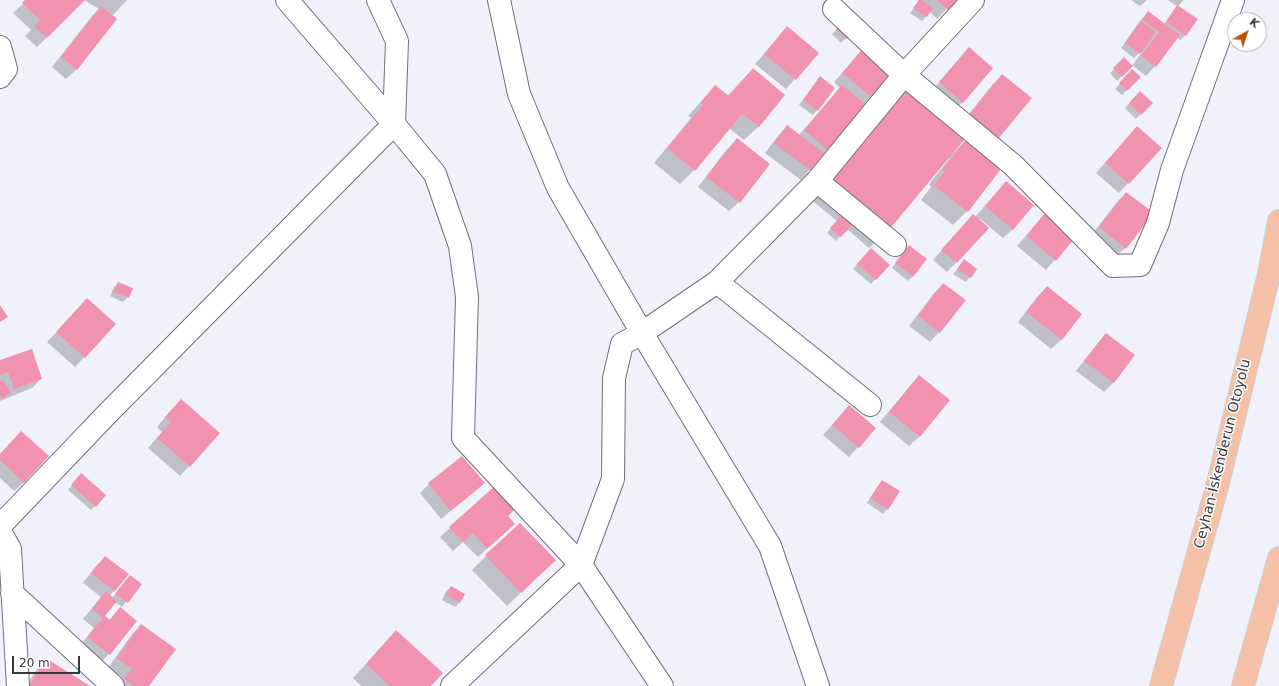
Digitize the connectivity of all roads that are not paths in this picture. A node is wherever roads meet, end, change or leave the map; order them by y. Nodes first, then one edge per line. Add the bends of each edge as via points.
1 (287, 0) edge
2 (378, 0) edge
3 (499, 0) edge
4 (973, 0) edge
5 (1233, 0) edge
6 (834, 9) dead end
7 (0, 47) edge
8 (904, 75) junction
9 (0, 77) edge
10 (394, 124) junction
11 (817, 181) junction
12 (1279, 221) edge
13 (895, 245) dead end
14 (717, 282) junction
15 (642, 333) junction
16 (870, 405) dead end
17 (0, 526) edge
18 (0, 531) edge
19 (1279, 558) edge
20 (581, 565) junction
21 (12, 593) junction
22 (18, 686) edge
23 (113, 686) edge
24 (452, 686) edge
25 (662, 686) edge
26 (818, 686) edge
27 (1161, 686) edge
28 (1243, 686) edge

1 - 10 street
2 - 10 street via 397,41
3 - 15 street via 519,94 558,188
4 - 8 street
5 - 8 street via 1172,170 1158,223 1140,265 1113,266 1013,165
6 - 8 street
7 - 9 street via 6,69
8 - 11 street
10 - 17 street
10 - 20 street via 436,174 460,246 467,297 463,438
11 - 13 street
11 - 14 street
12 - 27 highway, Ceyhan-İskenderun Otoyolu via 1267,282 1218,483
14 - 15 street
14 - 16 street
15 - 20 street via 622,344 614,378 613,479
15 - 26 street via 770,546
18 - 21 street via 10,549
19 - 28 highway
20 - 24 street
20 - 25 street
21 - 22 street
21 - 23 street

